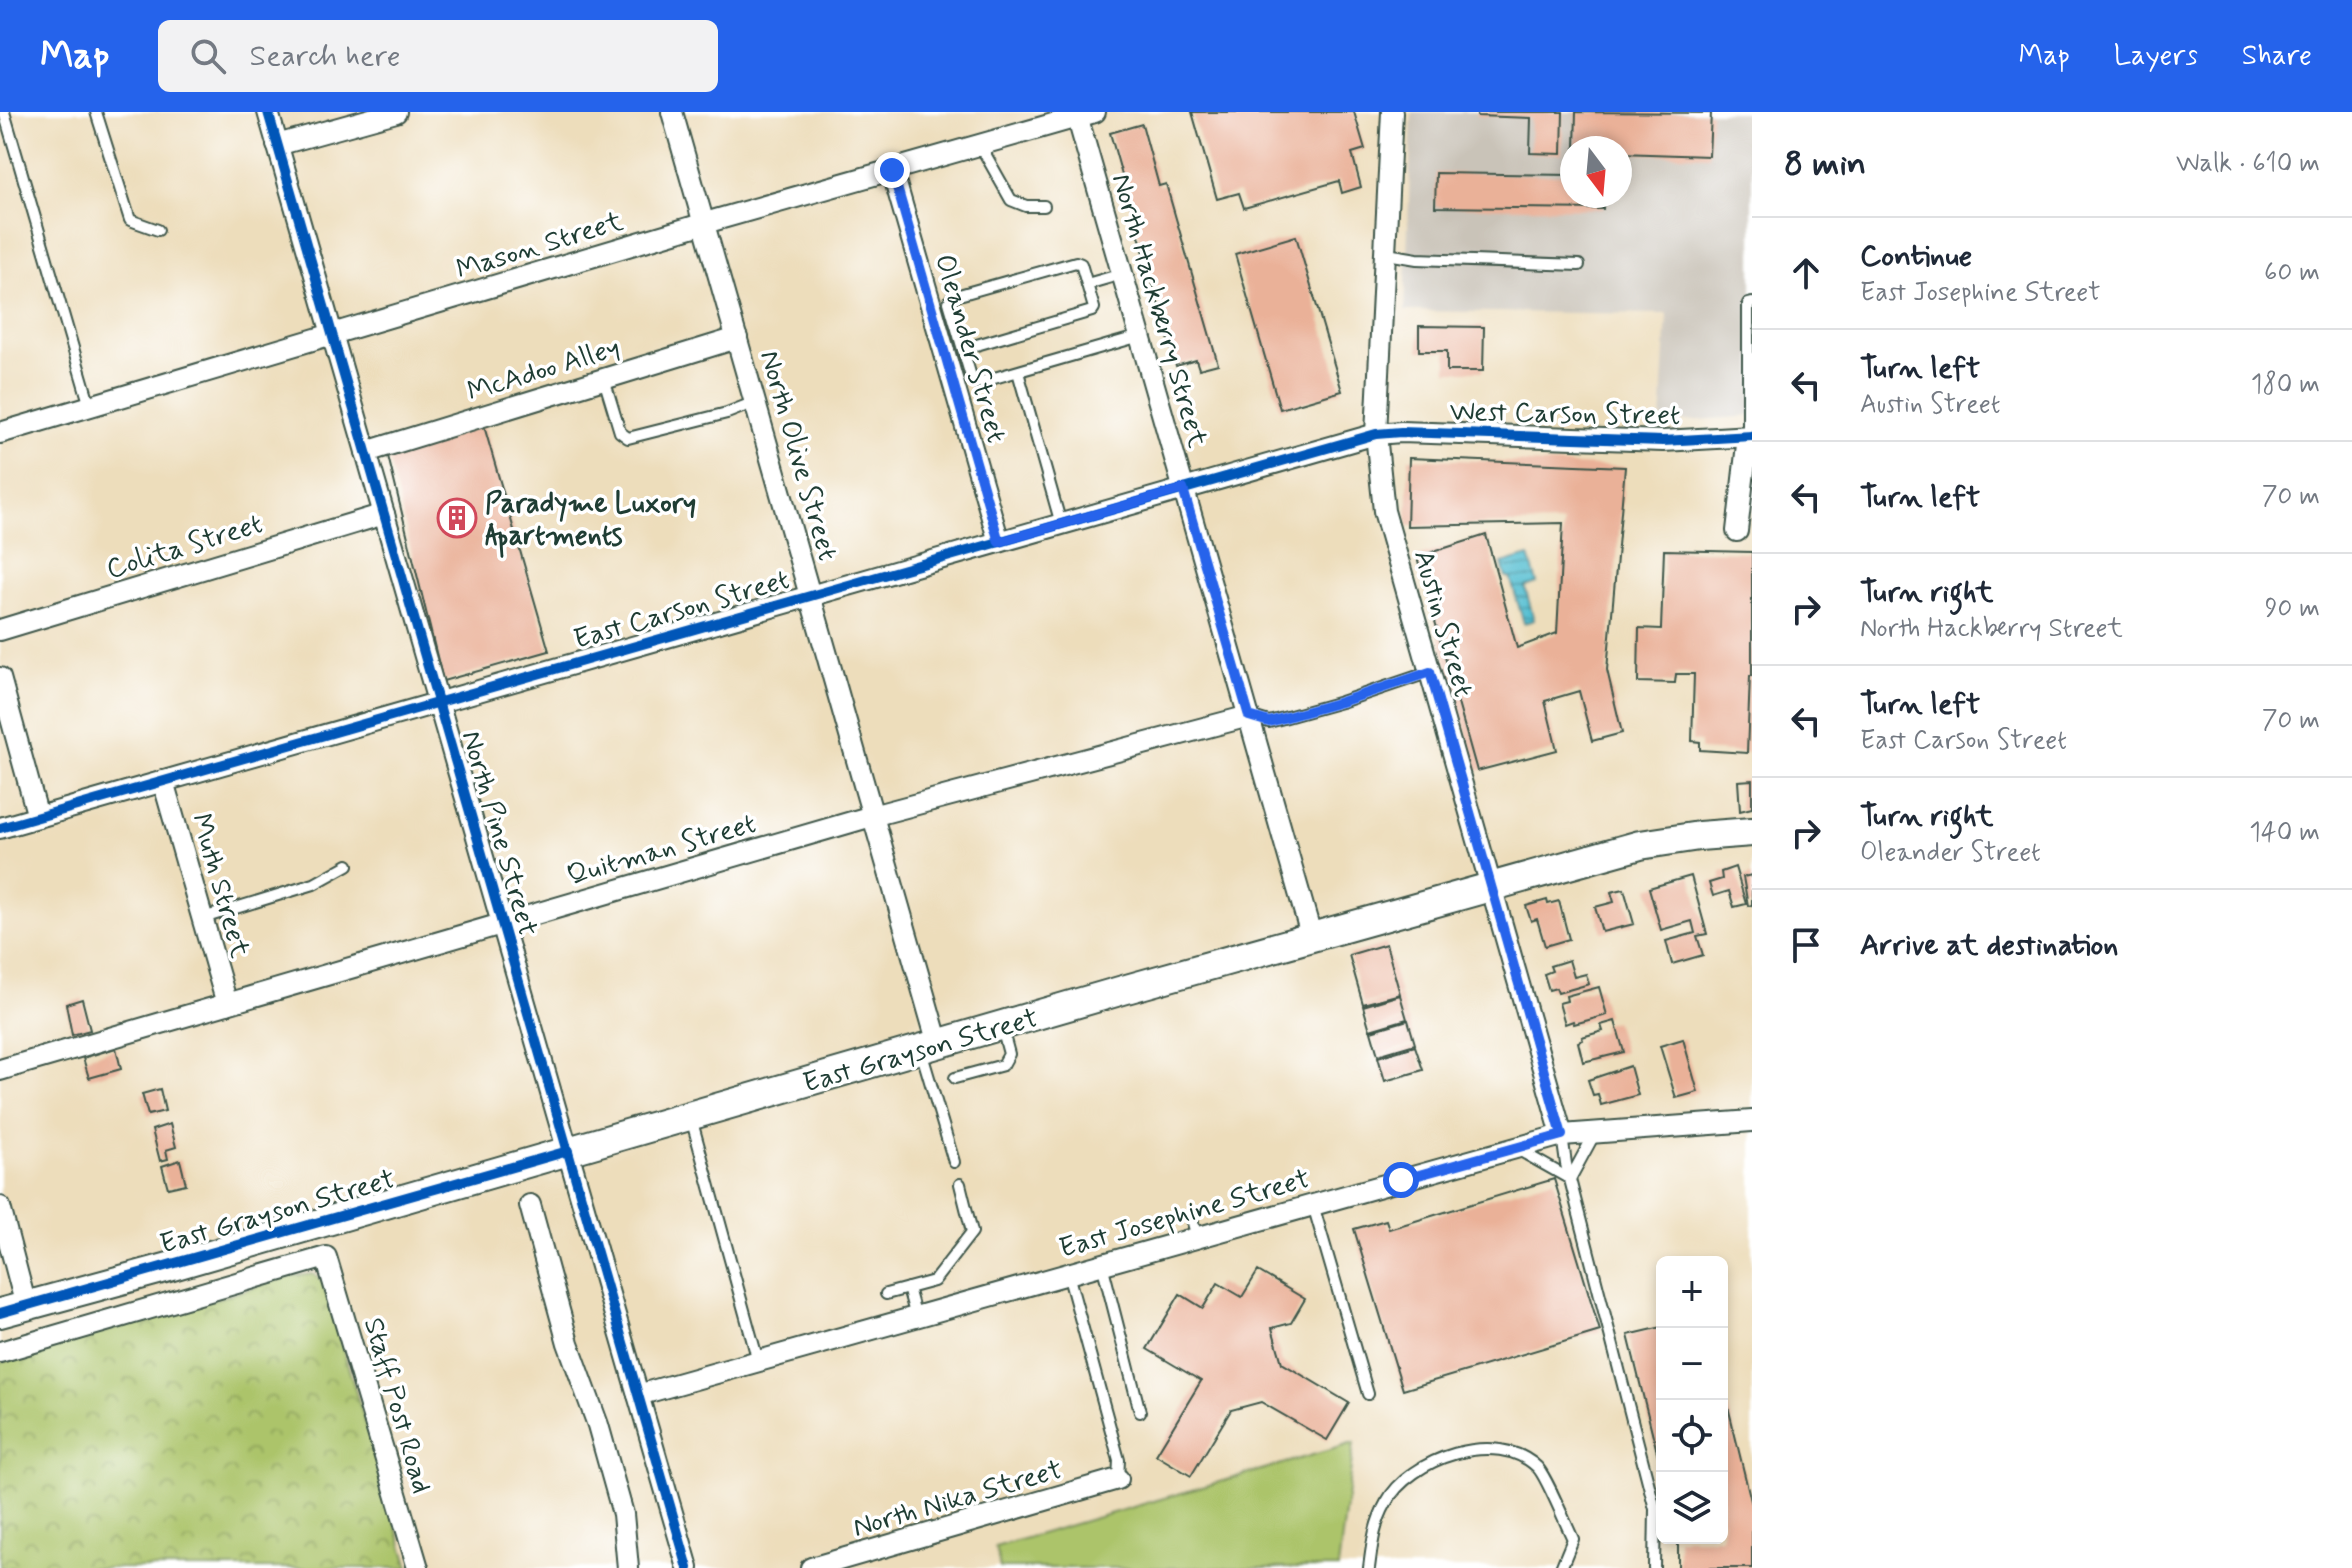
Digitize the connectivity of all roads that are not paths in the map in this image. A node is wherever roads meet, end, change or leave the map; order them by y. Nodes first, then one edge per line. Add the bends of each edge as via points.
1 (4, 112) edge
2 (96, 112) edge
3 (268, 112) edge
4 (396, 112) edge
5 (672, 112) edge
6 (1392, 112) edge
7 (1083, 114) edge
8 (277, 145) junction
9 (980, 145) junction
10 (892, 170) junction
11 (1044, 206) dead end
12 (705, 223) junction
13 (158, 230) dead end
14 (1387, 254) junction
15 (1579, 265) dead end
16 (1122, 274) junction
17 (1087, 284) junction
18 (1752, 303) edge
19 (332, 335) junction
20 (1140, 336) junction
21 (737, 338) junction
22 (963, 349) junction
23 (1018, 372) junction
24 (604, 379) junction
25 (755, 402) junction
26 (90, 406) junction
27 (0, 433) edge
28 (1376, 434) junction
29 (1750, 436) edge
30 (366, 452) junction
31 (1183, 489) junction
32 (384, 514) junction
33 (1061, 524) junction
34 (1737, 531) dead end
35 (999, 542) junction
36 (811, 596) junction
37 (0, 630) edge
38 (1430, 672) junction
39 (0, 678) edge
40 (438, 702) junction
41 (1249, 716) junction
42 (163, 781) junction
43 (872, 816) junction
44 (38, 817) junction
45 (0, 828) edge
46 (1752, 832) edge
47 (348, 865) dead end
48 (1491, 887) junction
49 (203, 918) junction
50 (502, 922) junction
51 (1312, 938) junction
52 (227, 1004) junction
53 (1001, 1026) junction
54 (929, 1047) junction
55 (0, 1070) edge
56 (955, 1078) dead end
57 (690, 1116) junction
58 (1752, 1121) edge
59 (1595, 1133) junction
60 (1562, 1135) junction
61 (1515, 1148) junction
62 (568, 1151) junction
63 (954, 1162) dead end
64 (1570, 1179) junction
65 (960, 1184) dead end
66 (530, 1205) dead end
67 (1313, 1205) junction
68 (0, 1207) edge
69 (1102, 1264) junction
70 (1068, 1274) junction
71 (908, 1288) junction
72 (886, 1294) dead end
73 (13, 1310) edge
74 (916, 1317) junction
75 (0, 1352) edge
76 (758, 1361) junction
77 (1368, 1394) dead end
78 (638, 1395) junction
79 (1140, 1412) dead end
80 (1118, 1479) joint
81 (418, 1568) edge
82 (628, 1568) edge
83 (688, 1568) edge
84 (811, 1568) edge
85 (1369, 1568) edge
86 (1561, 1568) edge
87 (1654, 1568) edge

1 - 26 lane
2 - 13 lane via 130,220
3 - 8 street, North Pine Street
4 - 8 street
5 - 12 street, North Olive Street
6 - 14 street, Austin Street
7 - 9 street, Mason Street
7 - 16 street, North Hackberry Street
8 - 19 street, North Pine Street
9 - 10 street, Mason Street
9 - 11 lane via 1011,200
10 - 12 street, Mason Street
10 - 35 street, Oleander Street
12 - 19 street, Mason Street
12 - 21 street, North Olive Street
14 - 15 lane
14 - 28 street, Austin Street
16 - 17 lane
16 - 20 street, North Hackberry Street
17 - 22 lane via 1092,311
17 - 22 lane via 1076,262 952,297
18 - 29 lane
19 - 26 street, Mason Street
19 - 30 street, North Pine Street
20 - 23 lane
20 - 31 street, North Hackberry Street
21 - 24 street, McAdoo Alley
21 - 25 street, North Olive Street
22 - 23 lane via 977,383
23 - 33 lane
24 - 25 lane via 620,432 628,438
24 - 30 street, McAdoo Alley
25 - 36 street, North Olive Street
26 - 27 street, Mason Street
28 - 29 street, West Carson Street via 1663,441
28 - 31 street, East Carson Street
28 - 38 street, Austin Street via 1384,511
29 - 34 street
30 - 32 street, North Pine Street
31 - 33 street, East Carson Street
31 - 41 street, North Hackberry Street
32 - 37 street, Colita Street
32 - 40 street, North Pine Street
33 - 35 street, East Carson Street
35 - 36 street, East Carson Street
36 - 40 street, East Carson Street
36 - 43 street, North Olive Street
38 - 41 lane via 1269,722
38 - 48 street, Austin Street
39 - 44 street
40 - 42 street, East Carson Street
40 - 50 street, North Pine Street
41 - 43 street, Quitman Street
41 - 51 street, North Hackberry Street
42 - 44 street, East Carson Street
42 - 49 street, Muth Street
43 - 50 street, Quitman Street
43 - 54 street, North Olive Street
44 - 45 street, East Carson Street
46 - 48 street, East Grayson Street via 1640,845
47 - 49 lane via 314,884
48 - 51 street, East Grayson Street
48 - 60 street, Austin Street
49 - 52 street, Muth Street
50 - 52 street, Quitman Street
50 - 62 street, North Pine Street
51 - 53 street, East Grayson Street
52 - 55 street, Quitman Street
53 - 54 street, East Grayson Street
53 - 56 lane via 1009,1054 1003,1065
54 - 57 street, East Grayson Street
54 - 63 lane
57 - 62 street, East Grayson Street
57 - 76 lane
58 - 59 street, East Josephine Street
59 - 60 street, East Josephine Street
59 - 64 lane
60 - 61 street, East Josephine Street
60 - 64 lane
61 - 64 lane
61 - 67 street, East Josephine Street
62 - 73 street, East Grayson Street
62 - 78 street, North Pine Street
64 - 87 lane via 1655,1509
65 - 71 lane via 972,1232 934,1281
66 - 82 street via 623,1514
67 - 69 street, East Josephine Street via 1194,1228
67 - 77 lane
68 - 73 street
69 - 70 street, East Josephine Street
69 - 79 lane
70 - 74 street, East Josephine Street
70 - 80 lane via 1119,1460
71 - 72 lane
71 - 74 lane
74 - 76 street, East Josephine Street
75 - 81 street, Staff Post Road via 326,1257
76 - 78 street, East Josephine Street
78 - 83 street, North Pine Street
80 - 84 street, North Nika Street
85 - 86 lane via 1373,1532 1387,1500 1413,1472 1443,1456 1481,1449 1513,1453 1538,1467 1573,1539

